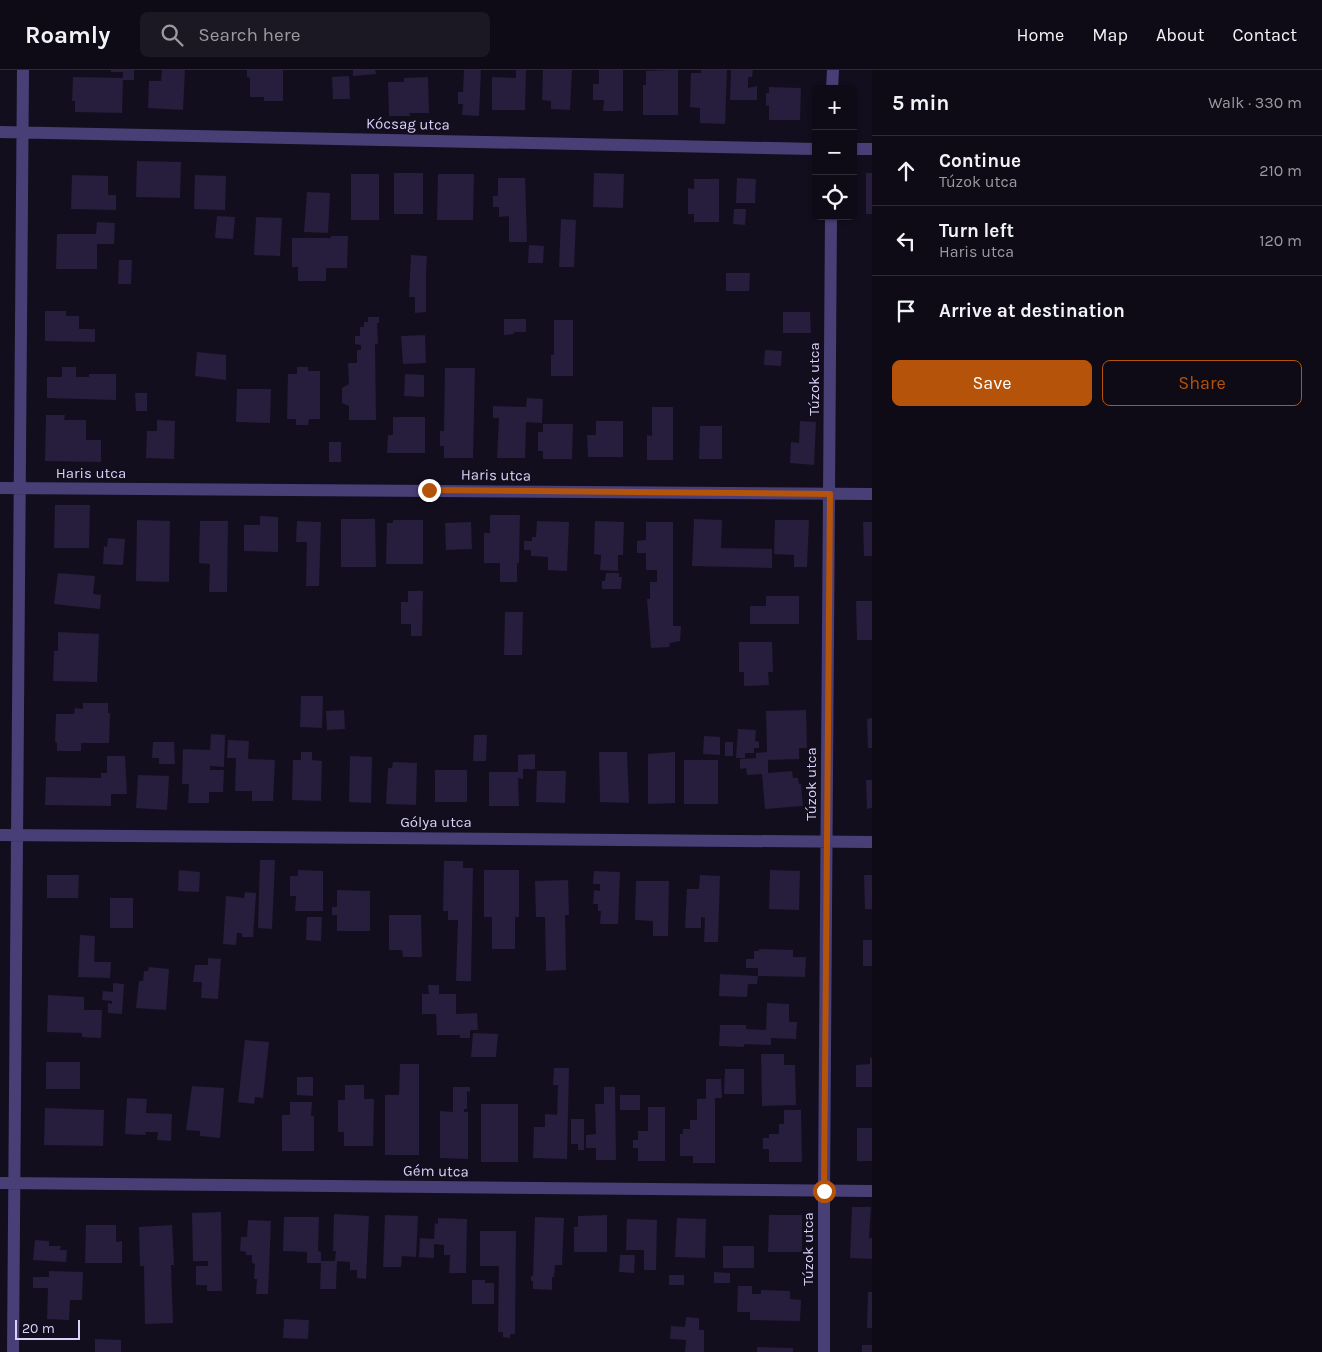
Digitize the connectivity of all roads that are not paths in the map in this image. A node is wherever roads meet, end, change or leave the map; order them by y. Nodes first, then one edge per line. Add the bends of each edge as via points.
1 (22, 70) edge
2 (833, 70) edge
3 (832, 85) edge
4 (0, 132) edge
5 (22, 132) junction
6 (812, 149) edge
7 (857, 149) edge
8 (872, 149) edge
9 (831, 220) edge
10 (0, 488) edge
11 (19, 488) junction
12 (830, 494) junction
13 (872, 494) edge
14 (0, 835) edge
15 (17, 835) junction
16 (827, 842) junction
17 (872, 842) edge
18 (0, 1182) edge
19 (14, 1183) junction
20 (824, 1191) junction
21 (872, 1191) edge
22 (13, 1352) edge
23 (824, 1352) edge

1 - 5 street
2 - 3 street
4 - 5 street, Kócsag utca
5 - 6 street, Kócsag utca
5 - 11 street
7 - 8 street
9 - 12 street, Túzok utca
10 - 11 street, Haris utca
11 - 12 street, Haris utca
11 - 15 street
12 - 13 street, Haris utca
12 - 16 street, Túzok utca
14 - 15 street, Gólya utca
15 - 16 street, Gólya utca
15 - 19 street
16 - 17 street, Gólya utca
16 - 20 street, Túzok utca
18 - 19 street, Gém utca
19 - 20 street, Gém utca
19 - 22 street
20 - 21 street, Gém utca
20 - 23 street, Túzok utca

